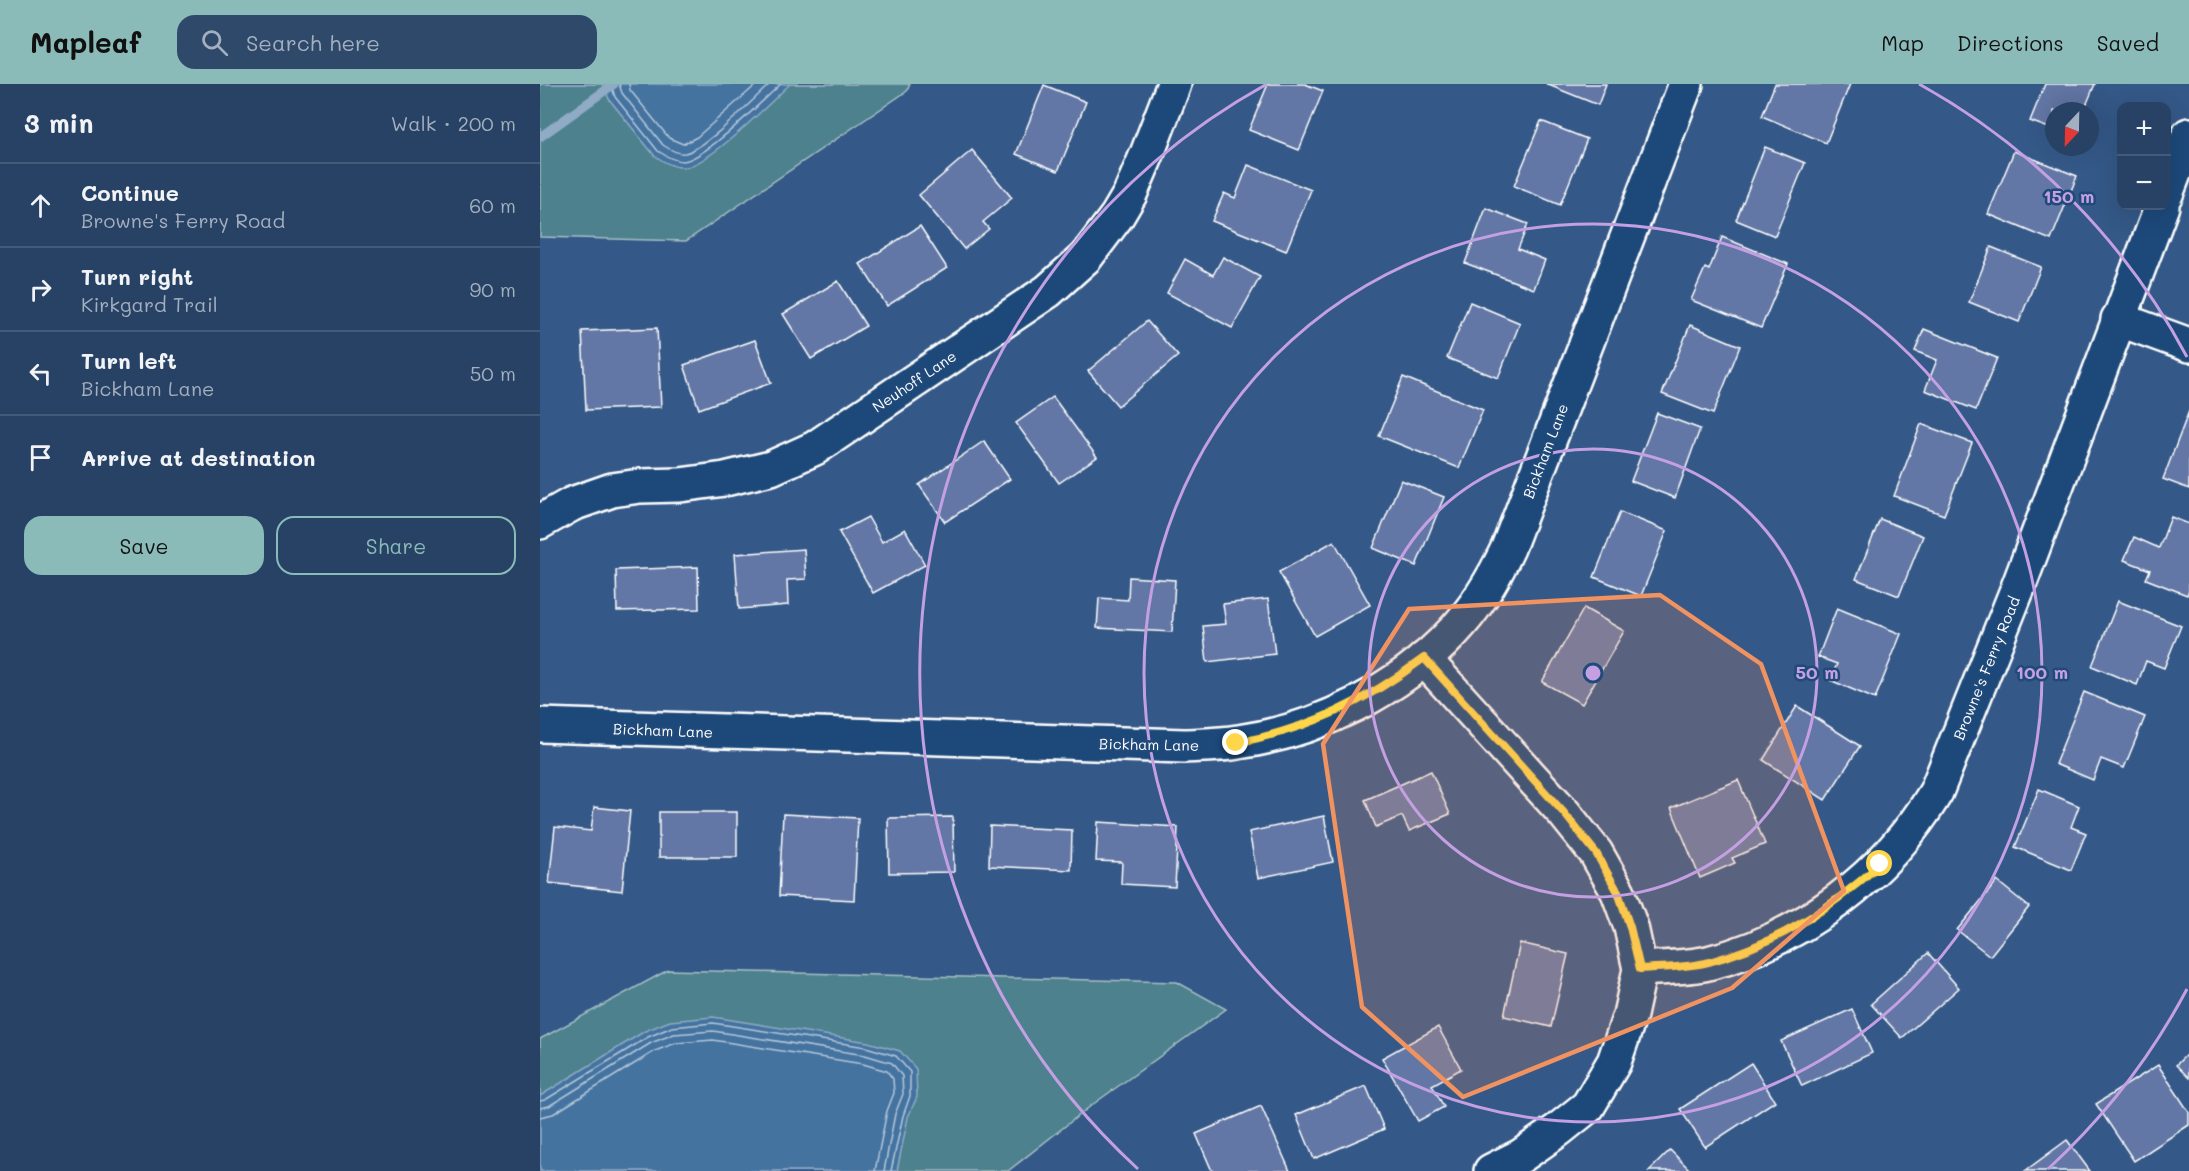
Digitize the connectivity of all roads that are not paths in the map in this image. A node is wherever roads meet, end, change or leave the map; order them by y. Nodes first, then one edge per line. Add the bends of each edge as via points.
1 (1174, 84) edge
2 (1686, 84) edge
3 (2189, 135) edge
4 (2171, 181) edge
5 (2160, 210) edge
6 (2118, 319) junction
7 (2189, 345) edge
8 (540, 522) edge
9 (1424, 658) junction
10 (540, 725) edge
11 (1640, 969) junction
12 (1491, 1171) edge

1 - 8 street, Neuhoff Lane via 1148,154 1121,209 1086,257 1048,291 814,448 771,468 725,479 612,490 572,504
2 - 9 street, Bickham Lane via 1508,548 1469,613
3 - 4 street
5 - 6 street, Browne's Ferry Road
6 - 7 street
6 - 11 street, Browne's Ferry Road via 2019,585 1936,792 1920,819 1880,864 1846,894 1768,942 1707,963
9 - 10 street, Bickham Lane via 1367,698 1314,722 1236,743 1184,746
9 - 11 street via 1596,853 1618,892
11 - 12 street via 1614,1062 1588,1106 1521,1156

